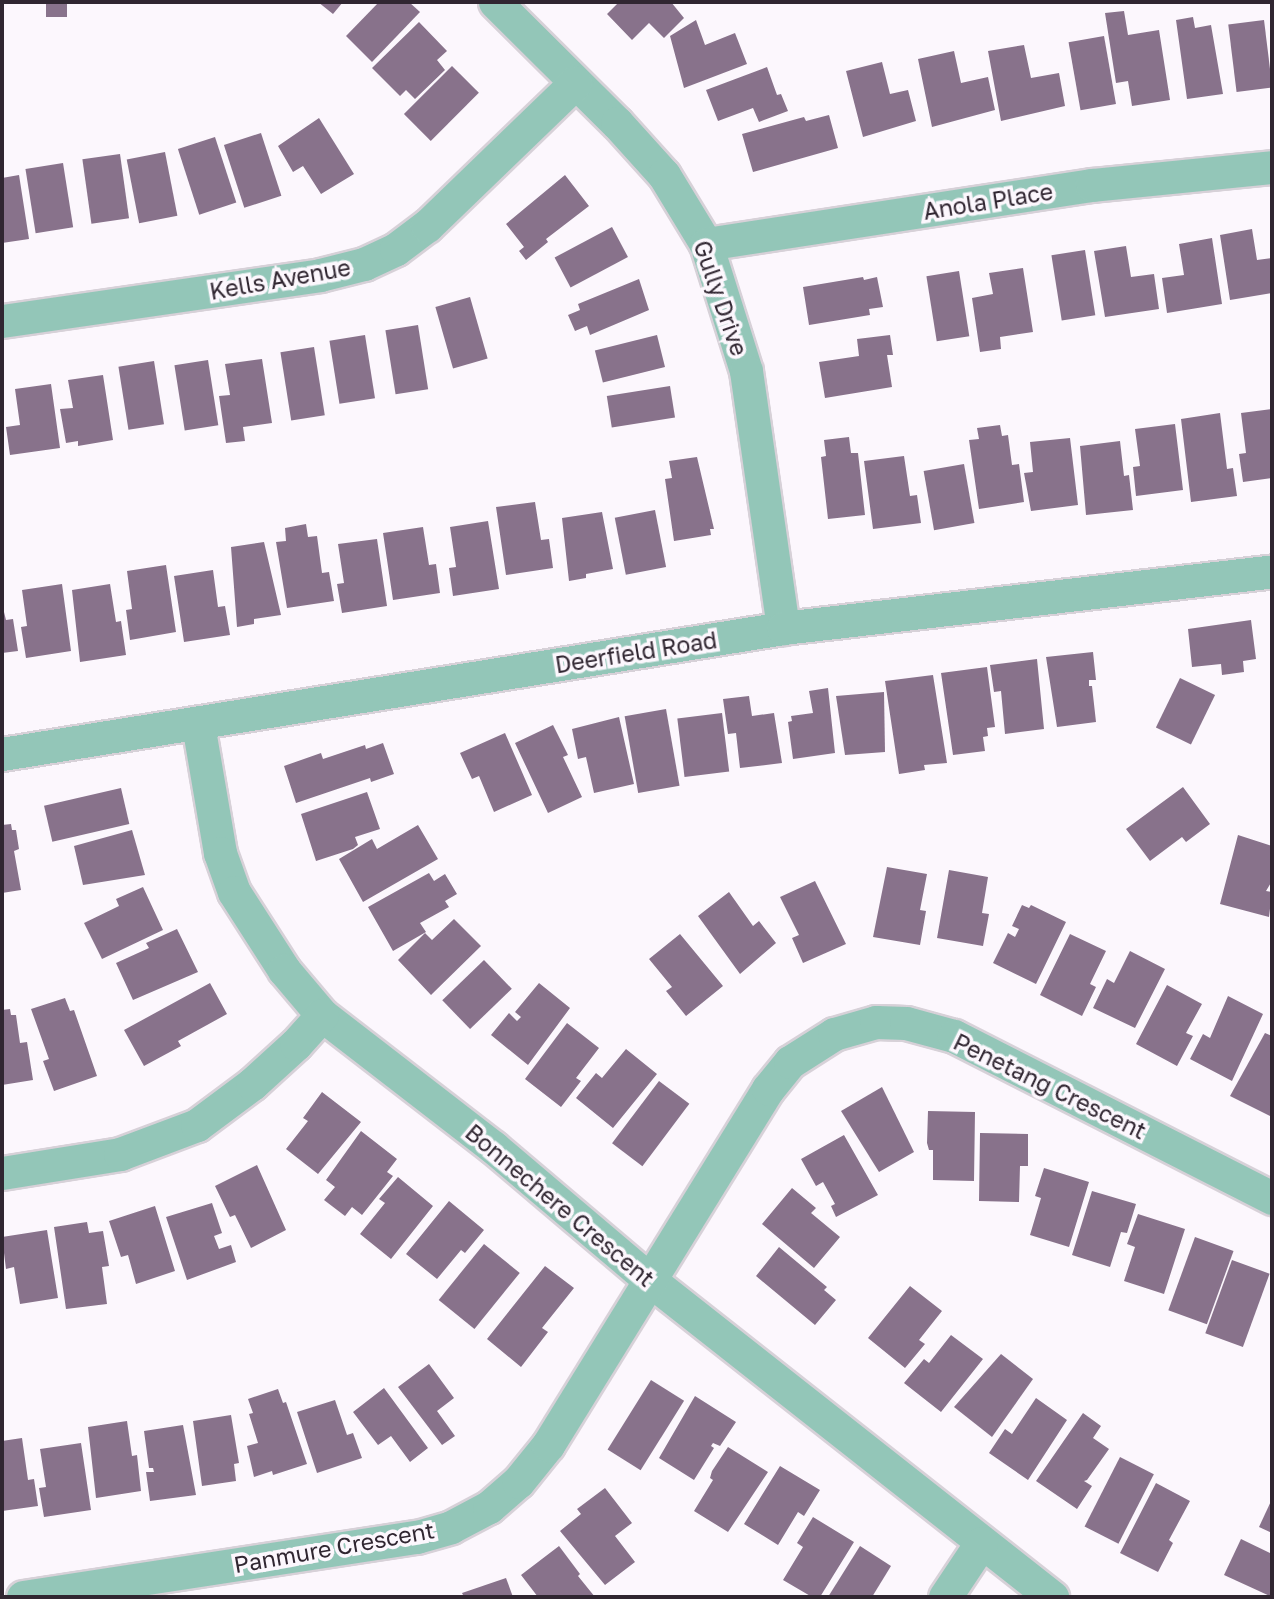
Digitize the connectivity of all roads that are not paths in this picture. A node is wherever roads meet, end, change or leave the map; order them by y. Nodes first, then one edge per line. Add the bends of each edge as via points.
1 (495, 2) edge
2 (575, 83) junction
3 (1272, 167) edge
4 (706, 244) junction
5 (2, 321) edge
6 (1272, 571) edge
7 (783, 628) junction
8 (198, 724) junction
9 (2, 754) edge
10 (322, 1015) junction
11 (2, 1173) edge
12 (1272, 1198) edge
13 (651, 1281) junction
14 (981, 1543) junction
15 (23, 1597) edge
16 (945, 1597) edge
17 (1052, 1597) edge

1 - 2 street, Gully Drive
2 - 4 street, Gully Drive via 664,175
2 - 5 street, Kells Avenue via 427,226 396,249 364,264 320,275
3 - 4 street, Anola Place via 1092,185
4 - 7 street, Gully Drive via 746,371
6 - 7 street, Deerfield Road
7 - 8 street, Deerfield Road
8 - 9 street, Deerfield Road
8 - 10 street, Bonnechere Crescent via 220,853 234,892 284,970
10 - 11 street via 252,1084 197,1125 120,1154
10 - 13 street, Bonnechere Crescent via 493,1147
12 - 13 street, Penetang Crescent via 954,1036 906,1023 876,1022 834,1034 790,1062 768,1089
13 - 14 street, Bonnechere Crescent
13 - 15 street, Panmure Crescent via 548,1445 518,1482 488,1507 451,1527 417,1537
14 - 16 street
14 - 17 street, Bonnechere Crescent

